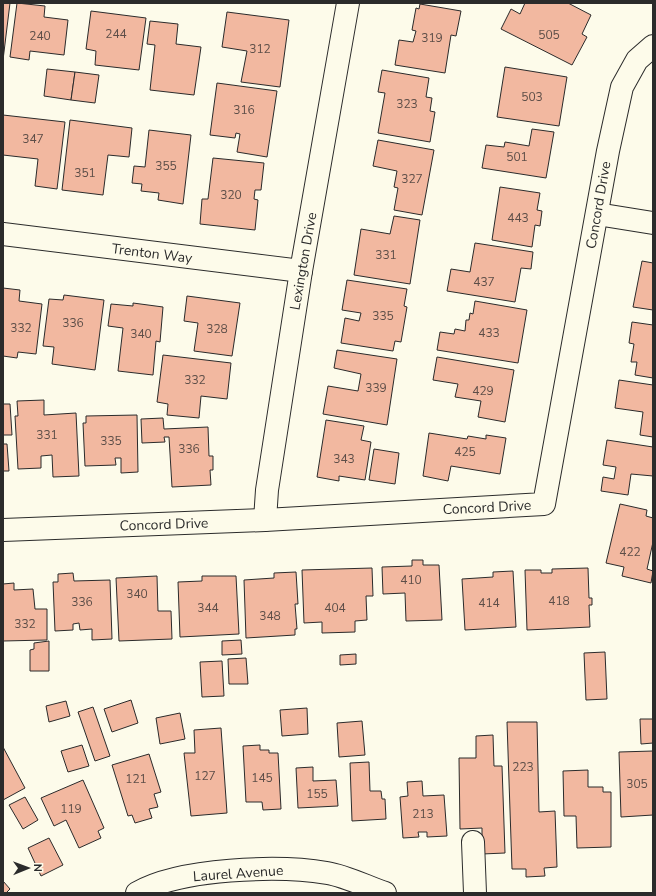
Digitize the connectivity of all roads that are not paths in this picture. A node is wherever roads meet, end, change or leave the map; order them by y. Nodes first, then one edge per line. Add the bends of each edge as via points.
1 (348, 3) edge
2 (653, 46) edge
3 (597, 214) junction
4 (653, 223) edge
5 (3, 234) edge
6 (301, 271) junction
7 (265, 520) junction
8 (3, 530) edge
9 (474, 842) dead end
10 (137, 893) edge
11 (385, 893) edge
12 (475, 893) edge

1 - 6 street, Lexington Drive
2 - 3 street, Concord Drive via 637,60 622,87
3 - 4 street
3 - 7 street, Concord Drive via 544,504
5 - 6 street, Trenton Way
6 - 7 street, Lexington Drive via 267,490
7 - 8 street, Concord Drive
9 - 12 street
10 - 11 street, Laurel Avenue via 190,876 272,868 328,873

